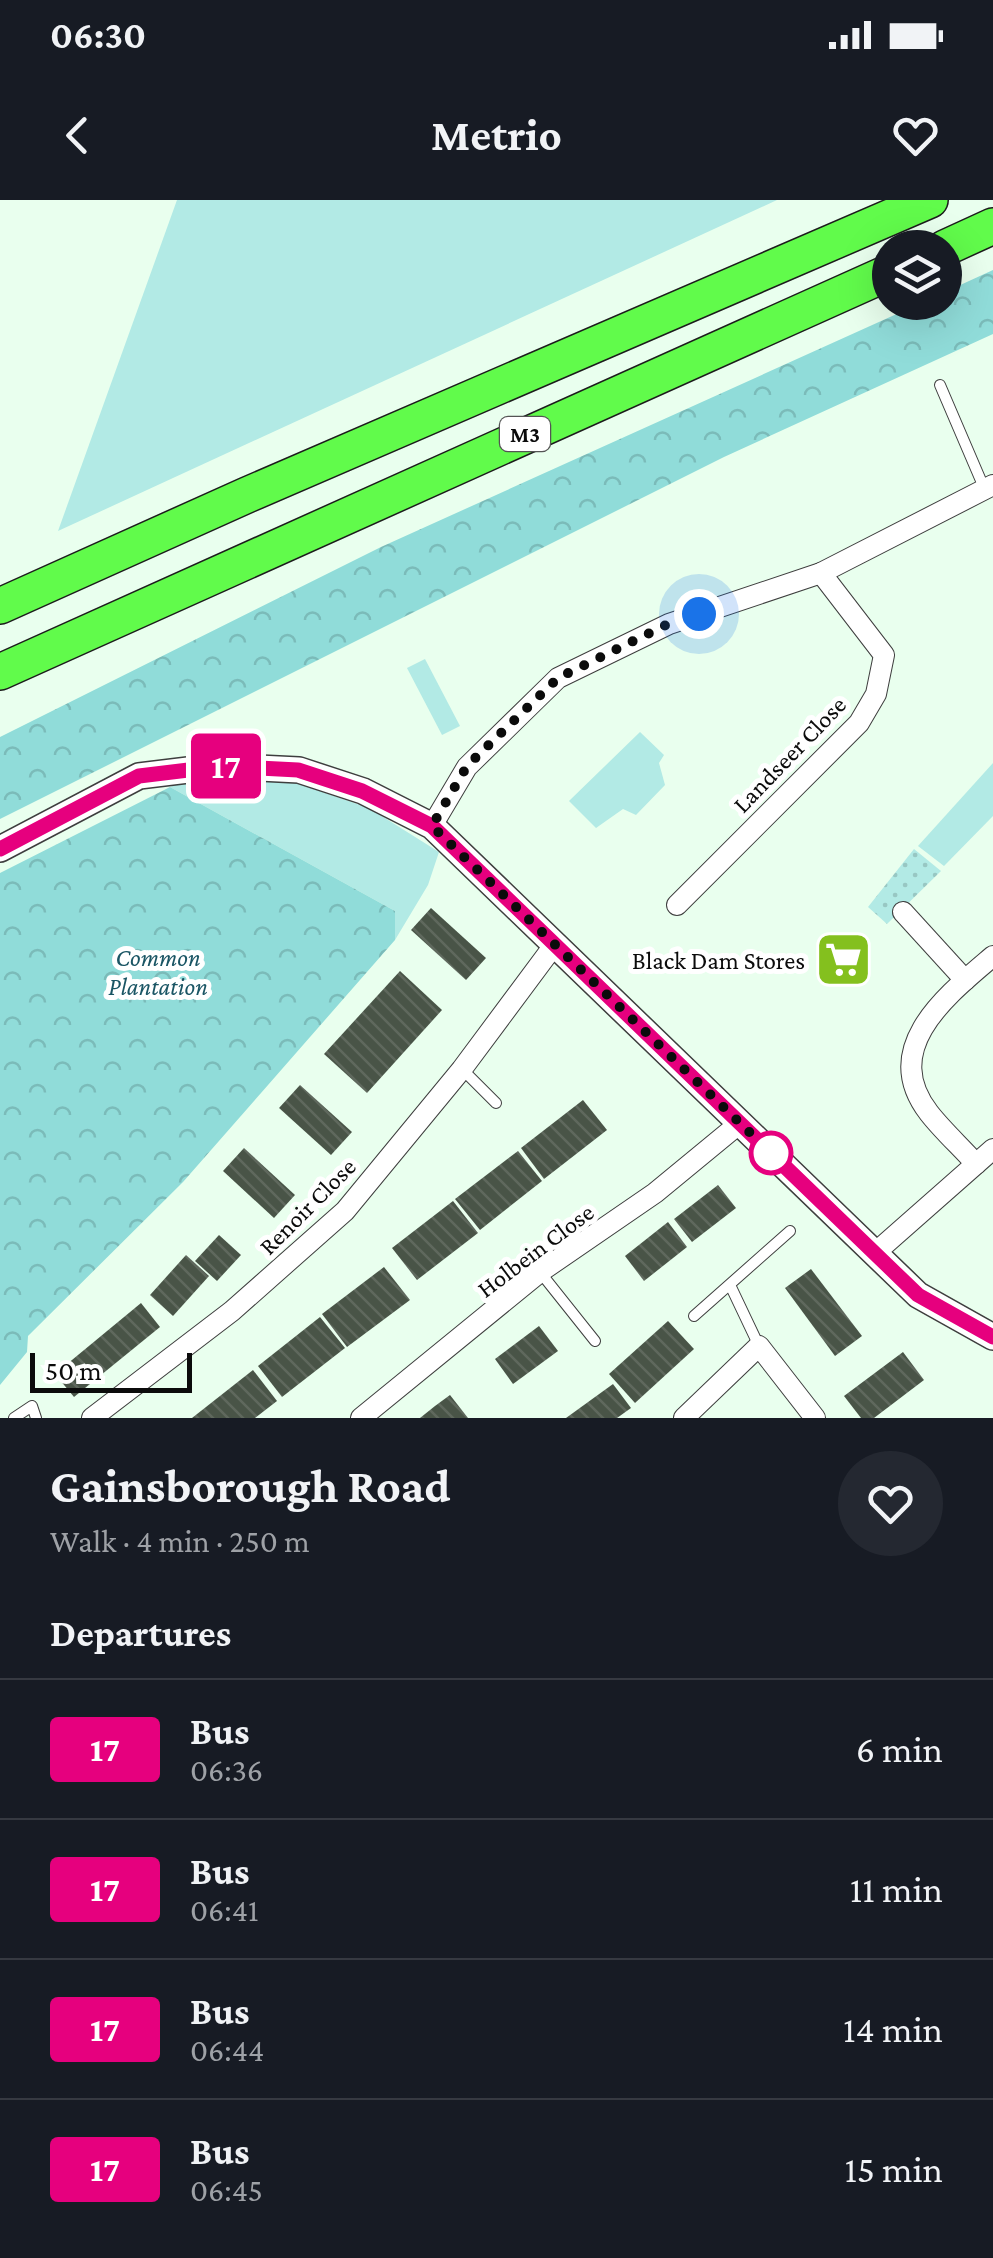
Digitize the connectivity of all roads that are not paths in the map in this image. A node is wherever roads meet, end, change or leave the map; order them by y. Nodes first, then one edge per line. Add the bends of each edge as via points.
1 (930, 200) edge
2 (993, 226) edge
3 (962, 240) edge
4 (872, 280) edge
5 (940, 386) dead end
6 (989, 487) edge
7 (821, 574) junction
8 (0, 606) edge
9 (0, 672) edge
10 (432, 826) junction
11 (0, 849) edge
12 (676, 905) dead end
13 (904, 912) dead end
14 (555, 944) junction
15 (993, 956) edge
16 (965, 980) junction
17 (462, 1069) junction
18 (496, 1104) dead end
19 (740, 1124) junction
20 (993, 1150) edge
21 (976, 1164) junction
22 (790, 1232) dead end
23 (874, 1253) junction
24 (540, 1272) junction
25 (731, 1287) junction
26 (694, 1316) dead end
27 (993, 1337) edge
28 (595, 1341) dead end
29 (759, 1346) junction
30 (14, 1418) edge
31 (36, 1418) edge
32 (92, 1418) edge
33 (361, 1418) edge
34 (685, 1418) edge
35 (816, 1418) edge

1 - 8 highway, M3
2 - 3 highway
4 - 9 highway, M3
5 - 6 lane
6 - 7 street
7 - 10 street via 668,624 558,678 467,766
7 - 12 street, Landseer Close via 884,655 876,694 859,723
10 - 11 street via 362,791 298,770 221,766 139,776
10 - 14 street
13 - 16 street
14 - 17 street, Renoir Close
14 - 19 street
15 - 16 street
16 - 21 street via 930,1016 913,1046 911,1078 927,1110
17 - 18 lane
17 - 32 street, Renoir Close via 345,1211 232,1311
19 - 23 street
19 - 24 street, Holbein Close
20 - 21 street
21 - 23 street
22 - 25 lane
23 - 27 street via 918,1295
24 - 28 lane
24 - 33 street, Holbein Close
25 - 26 lane
25 - 29 lane
29 - 34 street
29 - 35 street
30 - 31 lane via 32,1406

